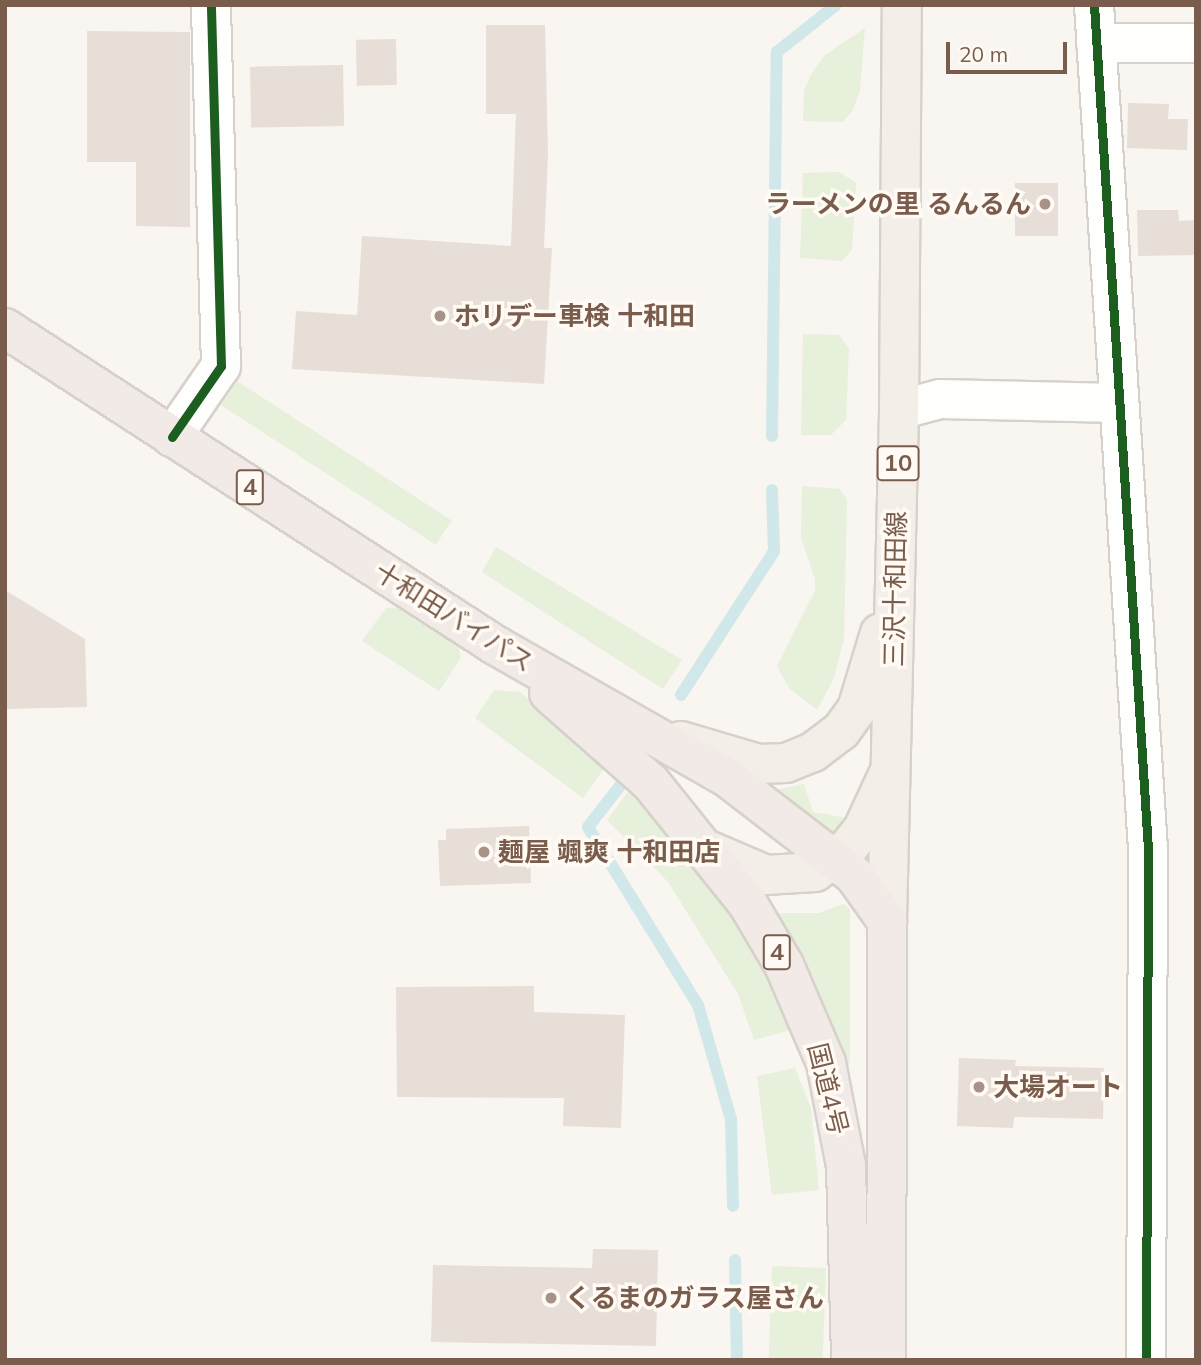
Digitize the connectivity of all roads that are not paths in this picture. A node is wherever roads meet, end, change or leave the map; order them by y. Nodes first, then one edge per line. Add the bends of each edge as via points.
1 (211, 5) edge
2 (902, 5) edge
3 (1094, 5) edge
4 (1096, 43) junction
5 (1196, 43) edge
6 (5, 328) edge
7 (1118, 403) junction
8 (899, 410) junction
9 (172, 437) junction
10 (895, 574) junction
11 (495, 645) junction
12 (643, 727) junction
13 (891, 769) junction
14 (710, 851) junction
15 (835, 859) junction
16 (887, 921) junction
17 (851, 1360) edge
18 (886, 1360) edge
19 (1146, 1360) edge

1 - 9 street via 221,366
2 - 8 main road, 三沢十和田線 / 10
3 - 4 street
4 - 5 street
4 - 7 street
6 - 9 highway, 十和田バイパス / 4
7 - 8 street via 940,399
7 - 19 street via 1147,850
8 - 10 main road, 三沢十和田線 / 10
9 - 11 highway, 十和田バイパス / 4
10 - 12 main road, 10 via 857,709 841,732 813,752 786,763 759,764 718,755
10 - 13 main road, 三沢十和田線 / 10
11 - 12 highway, 十和田バイパス / 4
11 - 14 highway, 国道4号 / 4 via 651,783
12 - 15 highway, 十和田バイパス / 4 via 728,778
13 - 15 main road, 10 via 863,829
13 - 16 main road, 三沢十和田線 / 10
14 - 15 main road, 10 via 766,875 815,872
14 - 17 highway, 国道4号 / 4 via 784,965 826,1063 846,1166
15 - 16 highway, 十和田バイパス / 4 via 853,875
16 - 18 highway, 国道4号

